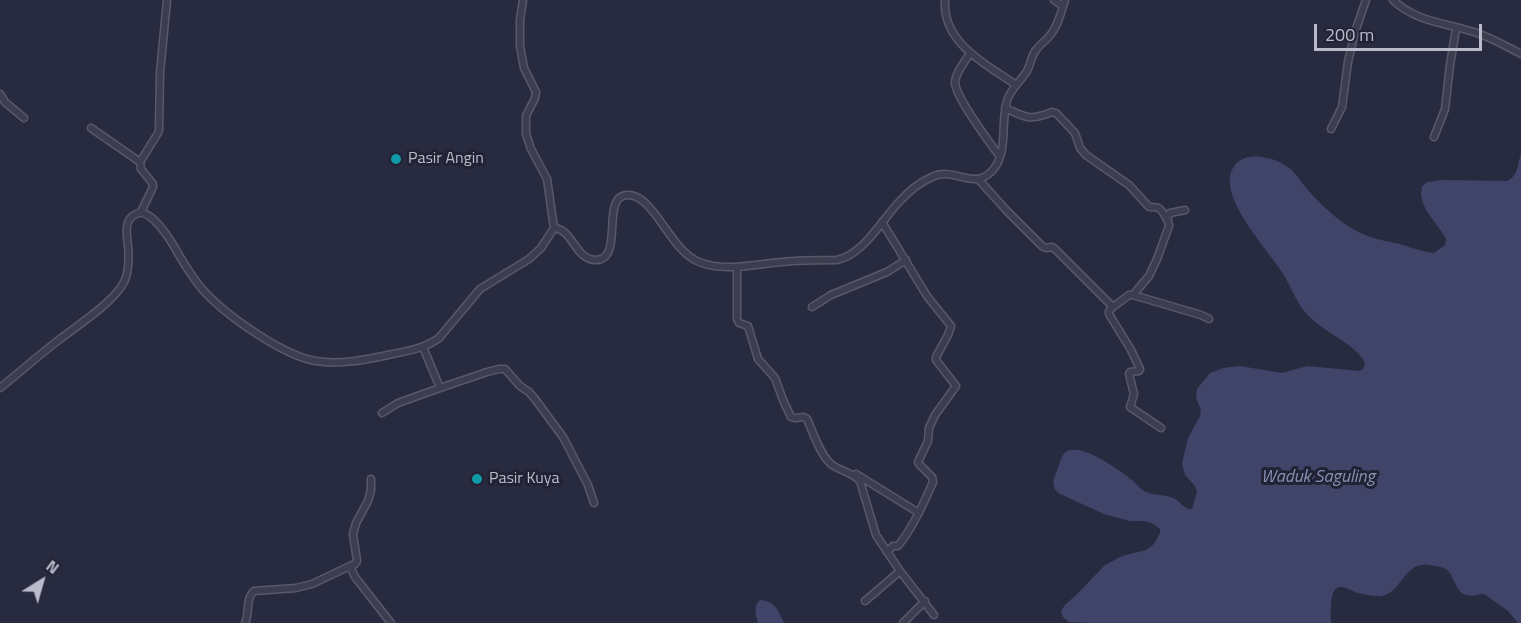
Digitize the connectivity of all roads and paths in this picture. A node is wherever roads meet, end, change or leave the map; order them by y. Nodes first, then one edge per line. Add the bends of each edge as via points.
1 (166, 0) edge
2 (523, 0) edge
3 (945, 0) edge
4 (1054, 0) edge
5 (1366, 0) edge
6 (1393, 0) edge
7 (1064, 3) edge
8 (1456, 28) junction
9 (970, 53) junction
10 (1521, 54) edge
11 (1016, 85) junction
12 (0, 94) edge
13 (1005, 108) junction
14 (24, 118) dead end
15 (91, 128) dead end
16 (1331, 129) dead end
17 (1434, 137) dead end
18 (1000, 157) junction
19 (140, 162) junction
20 (979, 180) junction
21 (1185, 210) dead end
22 (141, 212) junction
23 (1167, 219) junction
24 (882, 222) junction
25 (554, 228) junction
26 (906, 260) junction
27 (737, 267) junction
28 (1133, 295) junction
29 (812, 307) dead end
30 (1113, 307) junction
31 (1209, 319) dead end
32 (423, 347) junction
33 (0, 388) edge
34 (440, 388) junction
35 (382, 413) dead end
36 (1161, 428) dead end
37 (852, 474) junction
38 (371, 479) dead end
39 (594, 503) dead end
40 (919, 513) junction
41 (887, 552) junction
42 (350, 566) junction
43 (900, 571) junction
44 (865, 601) dead end
45 (925, 601) junction
46 (934, 615) dead end
47 (245, 623) edge
48 (391, 623) edge
49 (903, 623) edge

1 - 19 street via 159,130
2 - 25 street via 520,46 524,68 536,92 526,116 526,134 547,179
3 - 9 street via 947,21
4 - 7 street
5 - 16 street via 1348,62 1342,107
6 - 8 street via 1408,12
7 - 11 street via 1058,24 1037,48
8 - 10 street via 1478,33
8 - 17 street via 1445,109
9 - 11 street
9 - 18 street via 955,86
11 - 13 street
12 - 14 street
13 - 18 street
13 - 23 street via 1031,118 1054,112 1073,130 1086,155 1123,180 1149,207 1161,209
15 - 19 street
18 - 20 street via 992,171
19 - 22 street via 153,184
20 - 24 street via 950,173 934,175 901,200
20 - 30 street via 1042,246 1055,249
21 - 23 street via 1170,213
22 - 32 street via 165,232 207,294 226,312 281,349 330,362 370,359
22 - 33 street via 127,224 127,271 121,287
23 - 28 street via 1169,226 1157,259
24 - 26 street
24 - 27 street via 861,247 845,258
25 - 27 street via 561,229 583,255 600,259 610,245 615,204 630,195 644,201 692,259
25 - 32 street via 541,248 480,289 439,338
26 - 29 street
26 - 40 street via 951,326 936,360 956,386 935,415 918,462 933,480
27 - 37 street via 737,320 748,326 758,359 775,378 790,416 806,418 827,460
28 - 30 street
28 - 31 street
30 - 36 street via 1109,314 1140,368 1129,374 1134,394 1130,407
32 - 34 street
34 - 35 street
34 - 39 street via 505,369 535,399 563,437
37 - 40 street
37 - 41 street via 860,481 876,535
38 - 42 street via 368,501 353,534 357,561
40 - 41 street via 898,546
41 - 43 street
42 - 47 street via 312,584 254,591 249,596
42 - 48 street
43 - 44 street
43 - 45 street
45 - 46 street
45 - 49 street

